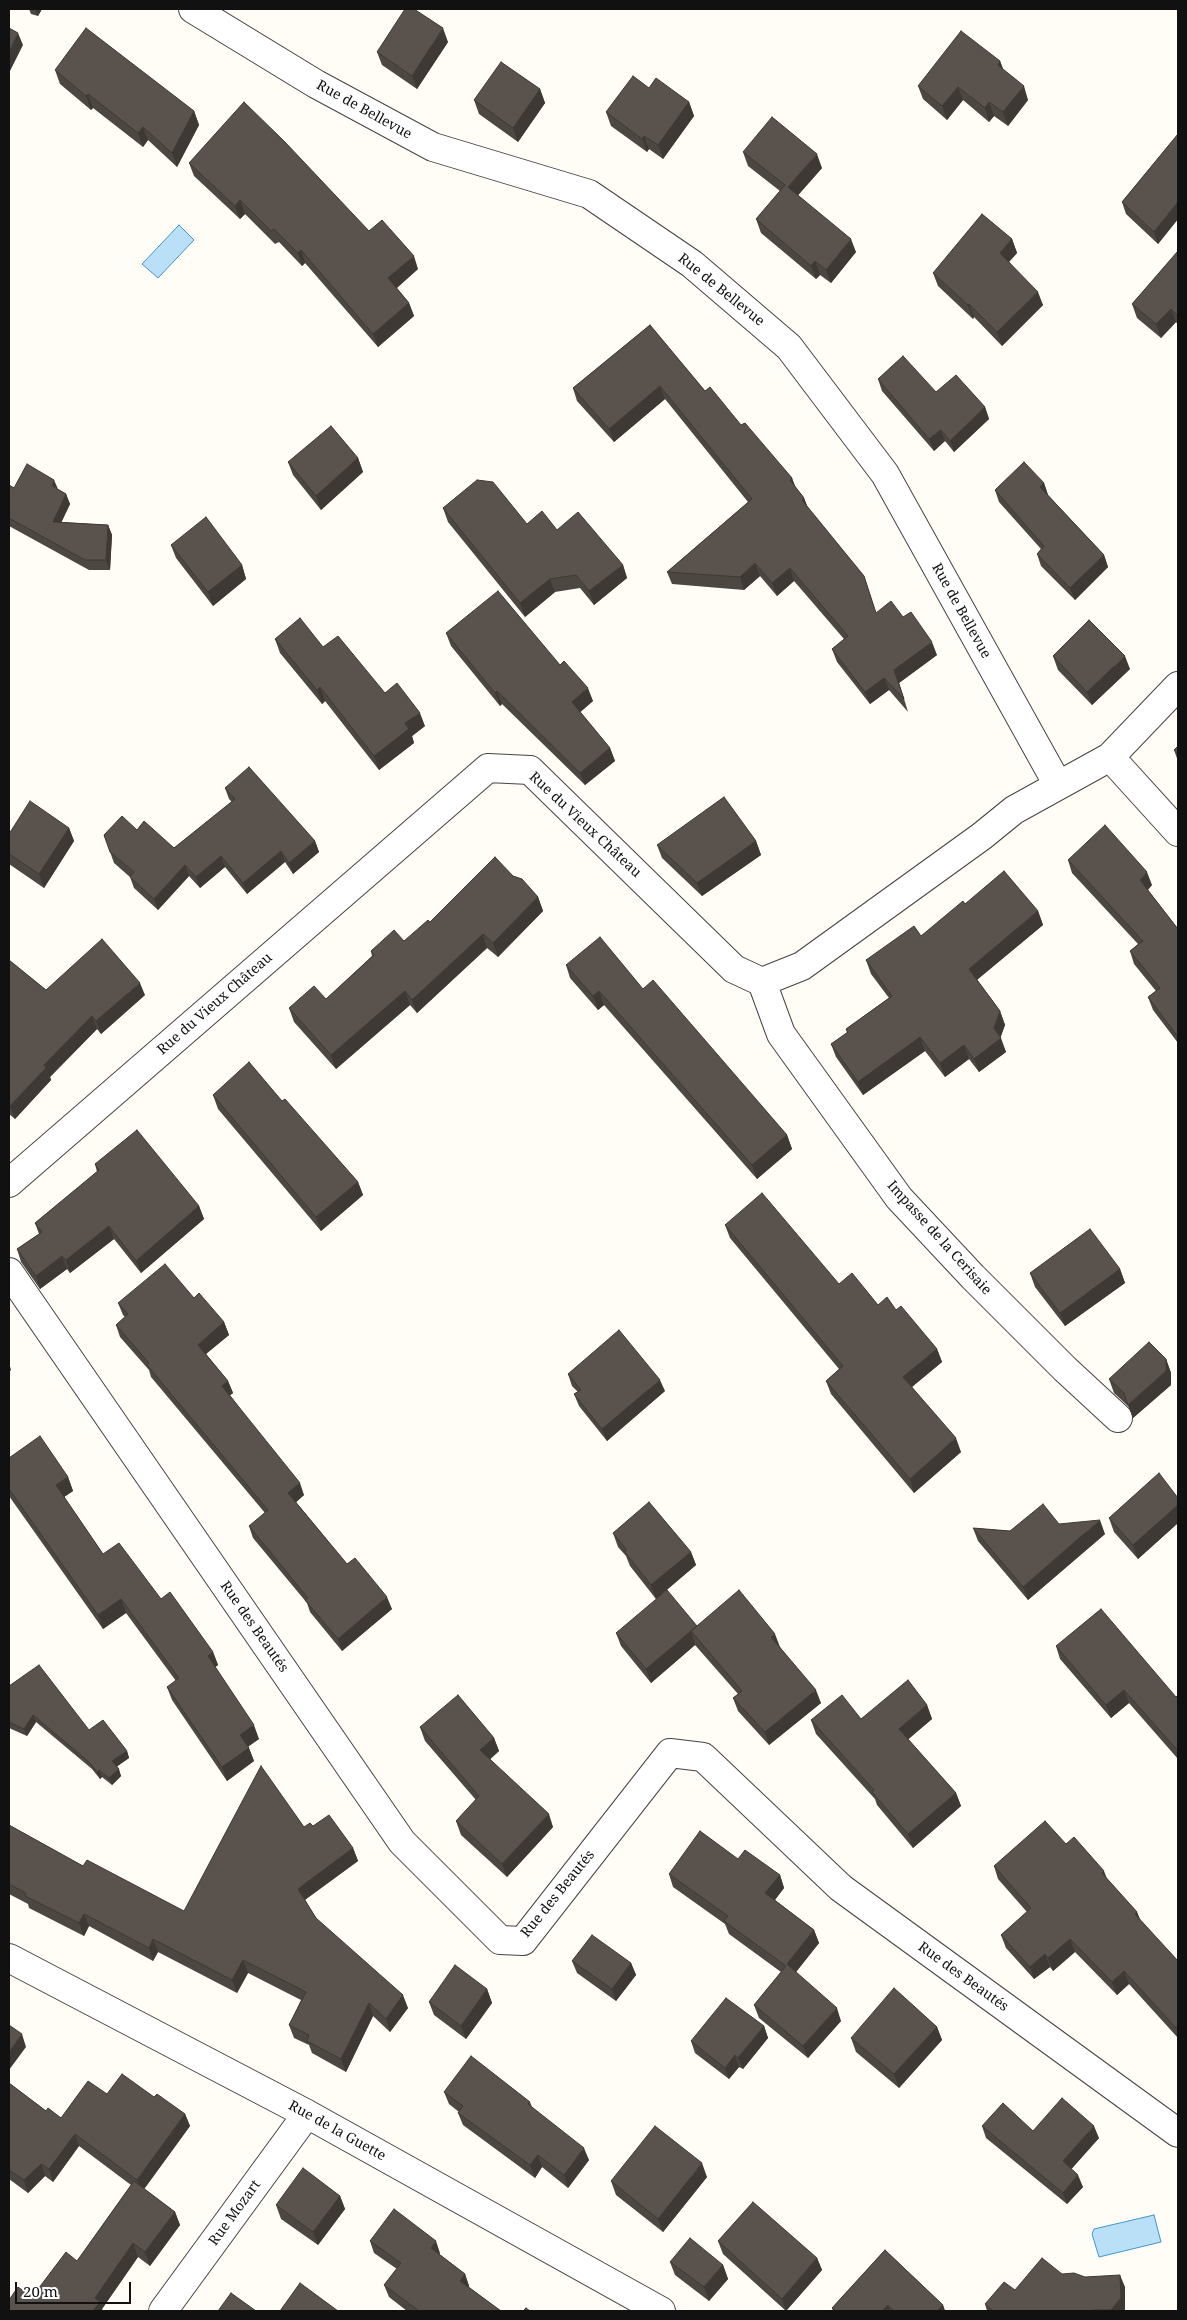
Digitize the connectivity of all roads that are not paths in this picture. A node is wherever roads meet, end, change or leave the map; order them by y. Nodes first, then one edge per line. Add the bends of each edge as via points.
1 (193, 9) edge
2 (1178, 686) edge
3 (1110, 757) junction
4 (1058, 785) junction
5 (1178, 832) edge
6 (762, 982) junction
7 (9, 1183) edge
8 (9, 1272) edge
9 (1118, 1418) dead end
10 (9, 1958) edge
11 (307, 2114) junction
12 (1178, 2133) edge
13 (163, 2311) edge
14 (661, 2311) edge

1 - 4 street, Rue de Bellevue via 309,80 433,147 589,194 692,264 789,348 885,474
2 - 3 street
3 - 4 street
3 - 5 street
4 - 6 street via 1014,810 802,966
6 - 7 street, Rue du Vieux Château via 734,969 530,770 488,768
6 - 9 street, Impasse de la Cerisaie via 781,1034 899,1198 973,1277
8 - 12 street, Rue des Beautés via 402,1842 500,1940 523,1941 670,1753 703,1757 841,1888
10 - 11 street, Rue de la Guette
11 - 13 street, Rue Mozart
11 - 14 street, Rue de la Guette

